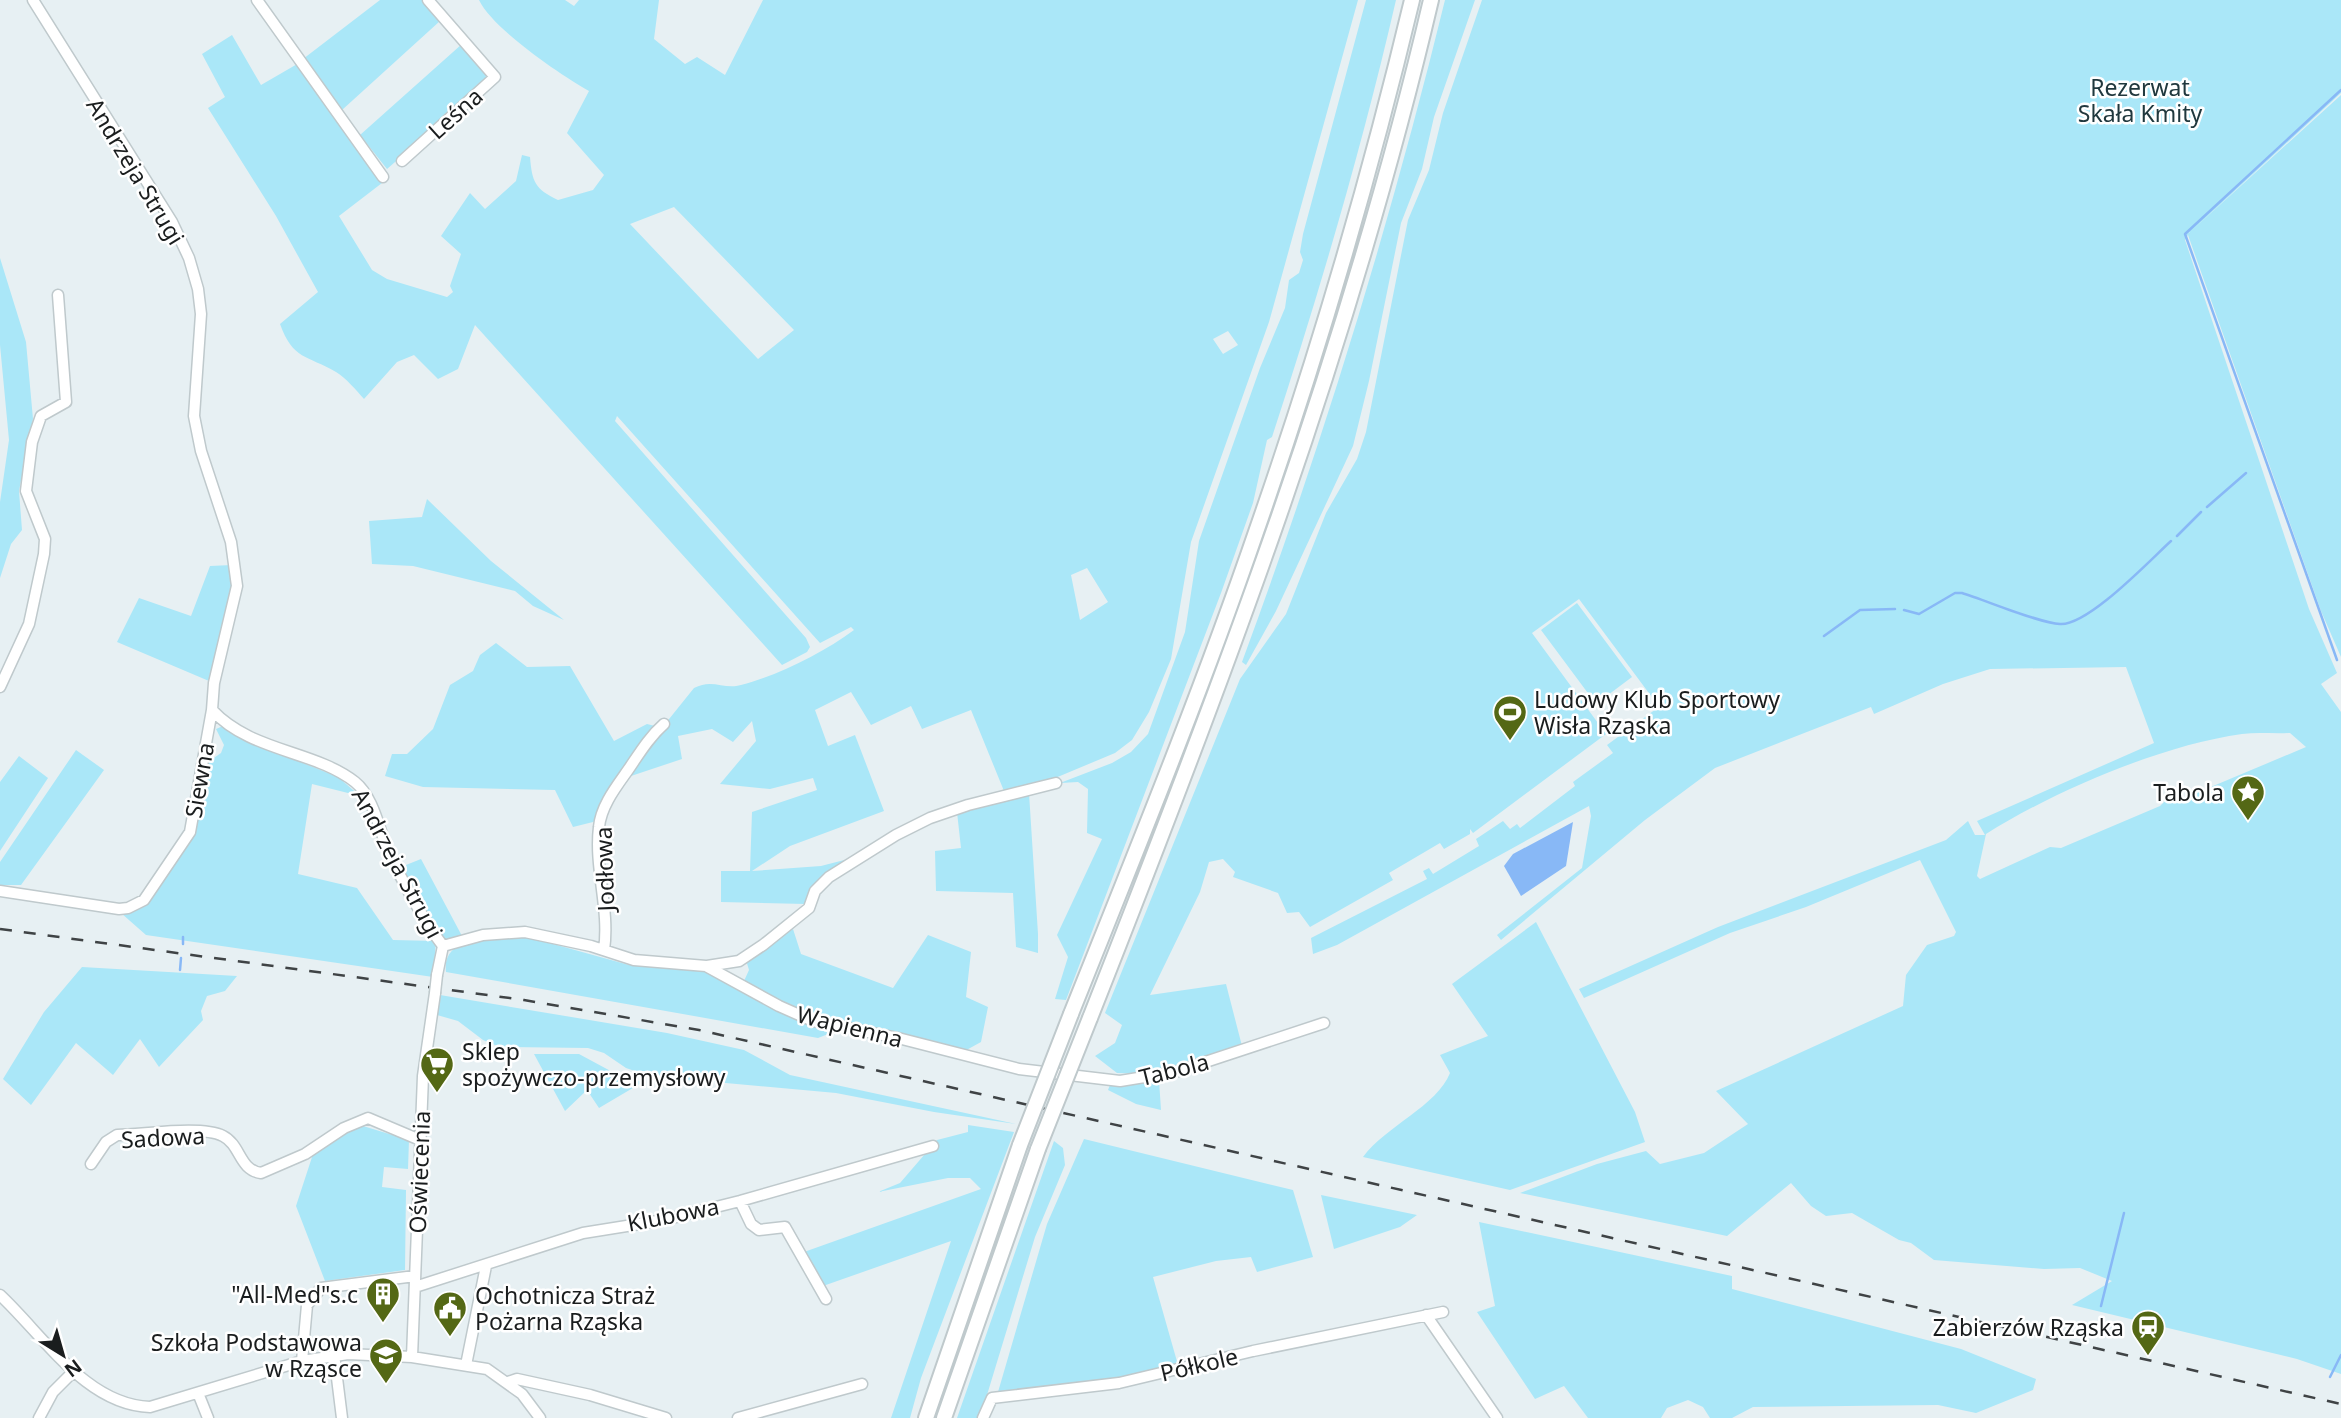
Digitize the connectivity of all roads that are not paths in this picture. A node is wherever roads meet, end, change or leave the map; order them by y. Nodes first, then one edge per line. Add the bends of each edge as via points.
1 (33, 0) edge
2 (257, 0) edge
3 (428, 0) edge
4 (1412, 0) edge
5 (1431, 0) edge
6 (402, 161) dead end
7 (383, 177) dead end
8 (58, 295) dead end
9 (0, 687) edge
10 (212, 710) junction
11 (664, 724) dead end
12 (1056, 783) dead end
13 (0, 891) edge
14 (443, 946) junction
15 (604, 950) junction
16 (740, 961) junction
17 (706, 966) junction
18 (738, 981) junction
19 (1324, 1023) dead end
20 (1019, 1069) joint
21 (420, 1140) junction
22 (933, 1146) dead end
23 (91, 1164) dead end
24 (740, 1201) junction
25 (486, 1266) junction
26 (415, 1276) junction
27 (415, 1287) junction
28 (0, 1295) edge
29 (826, 1299) dead end
30 (1443, 1312) dead end
31 (1426, 1315) junction
32 (334, 1354) junction
33 (412, 1357) junction
34 (302, 1361) junction
35 (466, 1364) junction
36 (74, 1371) junction
37 (508, 1382) junction
38 (862, 1384) dead end
39 (198, 1393) junction
40 (38, 1418) edge
41 (208, 1418) edge
42 (342, 1418) edge
43 (540, 1418) edge
44 (666, 1418) edge
45 (738, 1418) edge
46 (926, 1418) edge
47 (944, 1418) edge
48 (983, 1418) edge
49 (1497, 1418) edge

1 - 10 street, Andrzeja Strugi via 172,222 198,289 201,314 194,416 237,576
2 - 7 street
3 - 6 street, Leśna via 495,77
4 - 46 highway, bridge via 1335,291 1279,464 1196,695 1020,1145
5 - 47 highway, bridge via 1366,249 1298,467 1216,696 1038,1149
8 - 9 street via 66,402 41,416 27,469 26,491 45,539 44,554 29,624
10 - 13 street, Siewna via 190,832 144,900 119,909
10 - 14 street, Andrzeja Strugi via 257,740 338,770 362,788 391,859
11 - 15 street, Jodłowa via 613,791 601,817
12 - 16 street via 968,805 896,835 829,877 815,891 809,908 791,925
14 - 15 street, Wapienna via 483,935 525,932
14 - 21 street, Oświecenia, bridge via 423,1076
15 - 17 street, Wapienna via 634,960
16 - 17 street
16 - 18 street
17 - 18 street, Wapienna
18 - 20 street, Wapienna via 813,1021
19 - 20 street, Tabola via 1148,1079 1120,1081
21 - 23 street, Sadowa via 368,1118 261,1173 247,1168 222,1136 196,1132 117,1135 106,1142
21 - 26 street, Oświecenia
22 - 24 street, Klubowa
24 - 25 street, Klubowa via 583,1233
24 - 29 street via 759,1230 785,1227
25 - 27 street, Klubowa
25 - 35 street
26 - 27 street, Oświecenia
26 - 34 street via 321,1288 307,1305
27 - 33 street, Oświecenia
28 - 36 street
30 - 31 street, Półkole
31 - 48 street, Półkole via 1119,1383 992,1398
31 - 49 street
32 - 33 street
32 - 34 street
32 - 42 street
33 - 35 street
34 - 39 street
35 - 37 street
36 - 39 street via 131,1406 150,1407
36 - 40 street via 53,1392
37 - 43 street
37 - 44 street via 590,1395
38 - 45 street
39 - 41 street

